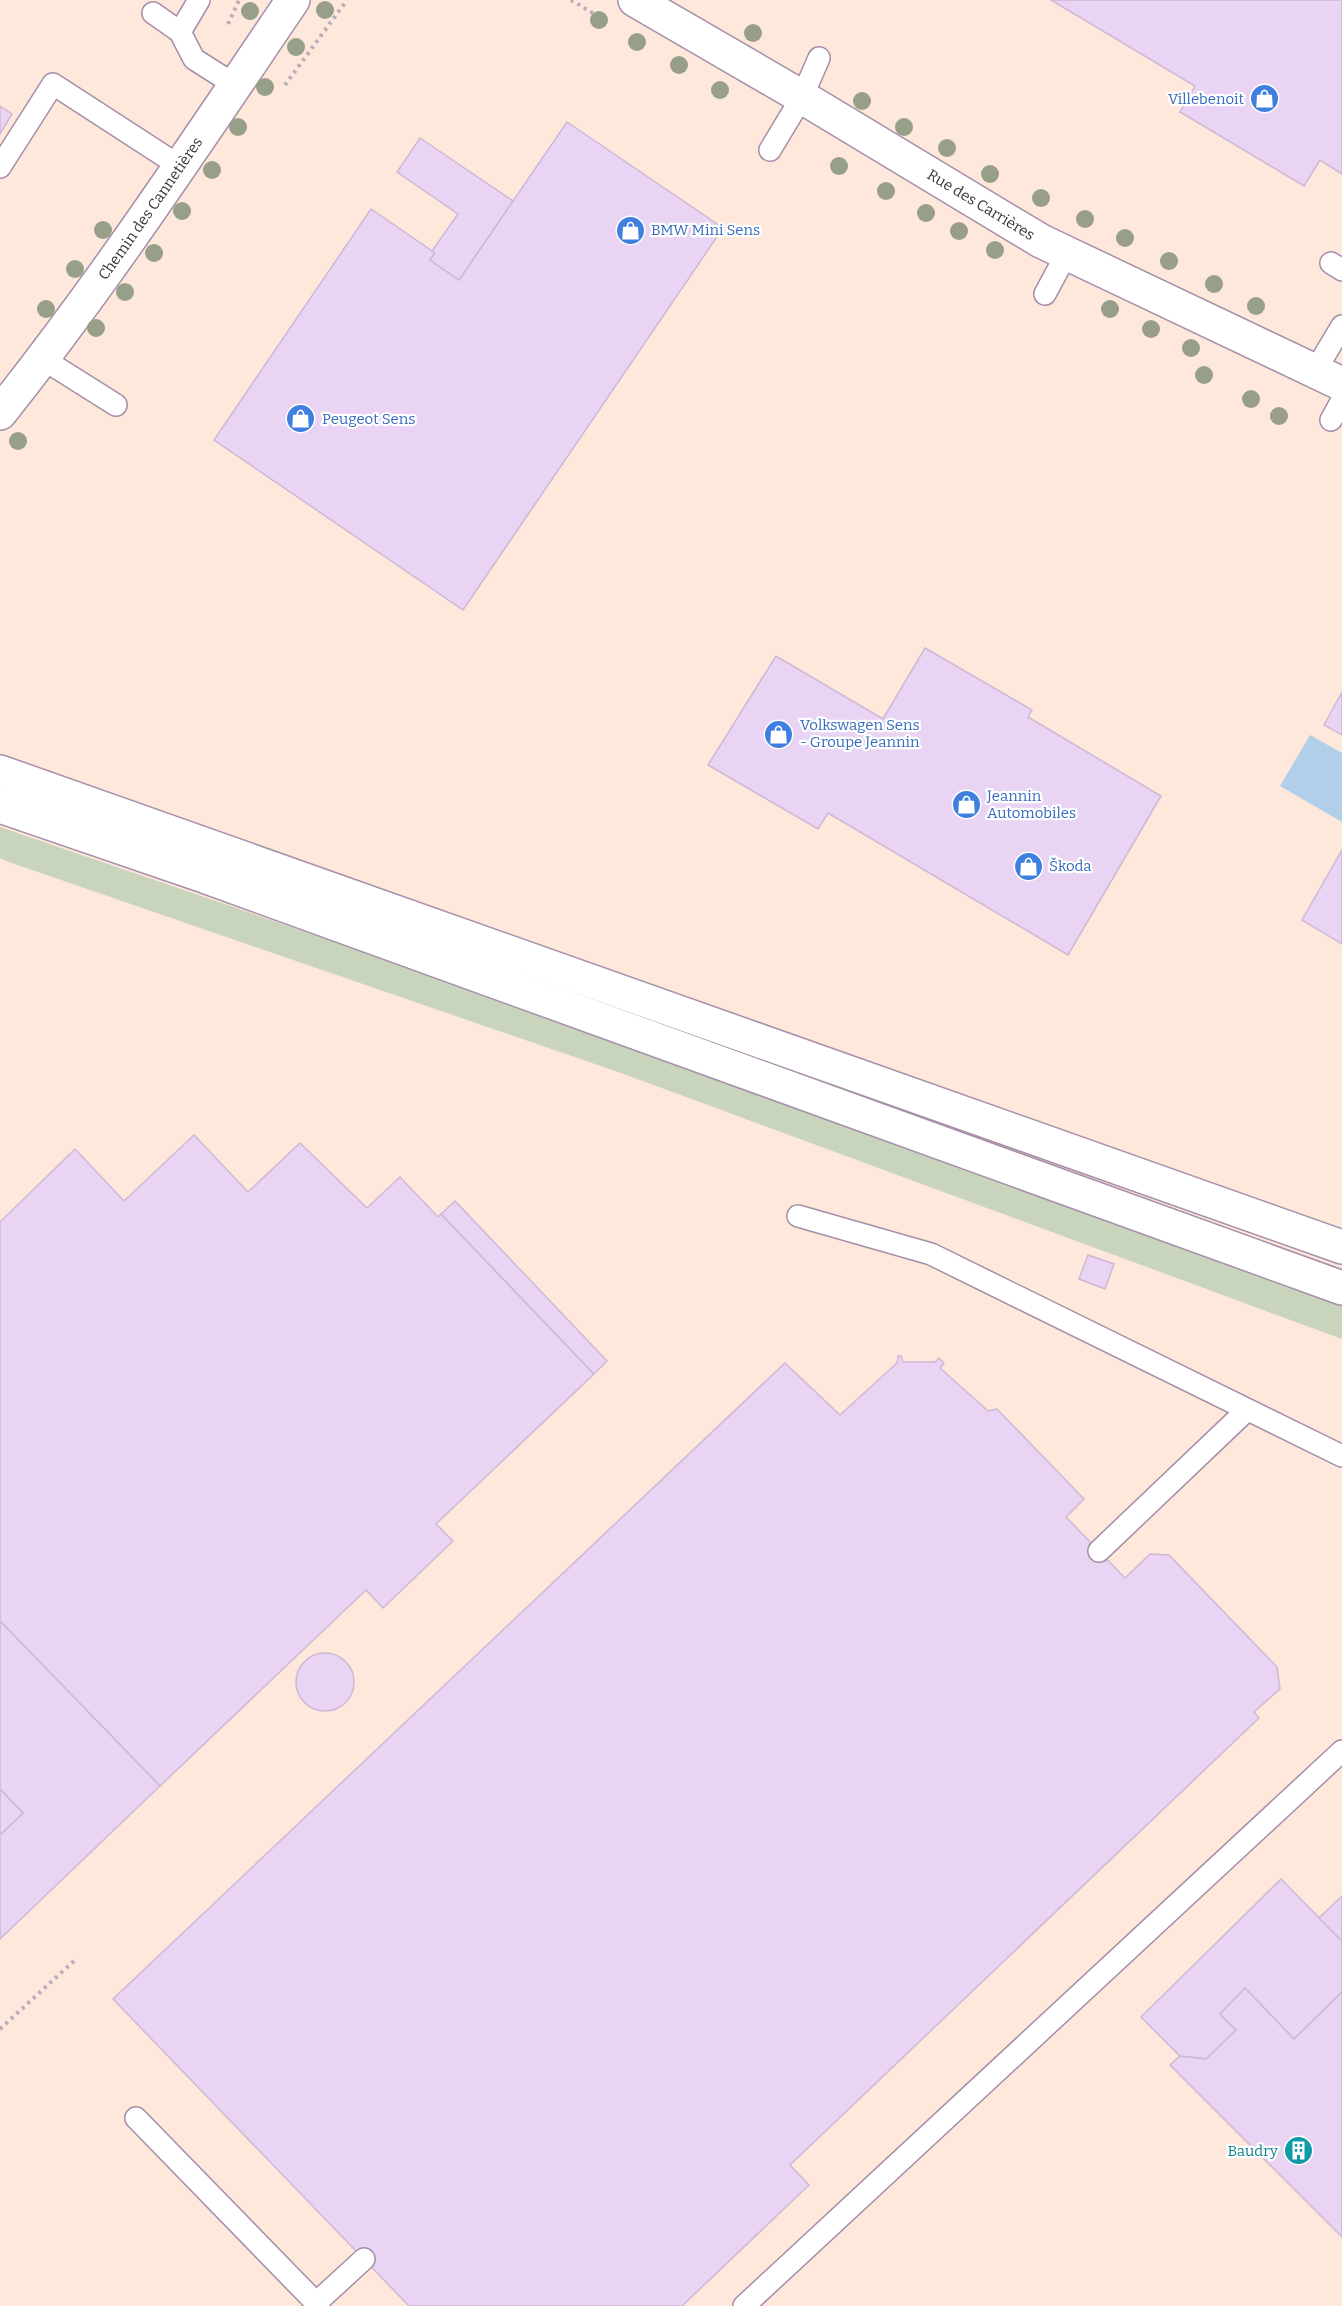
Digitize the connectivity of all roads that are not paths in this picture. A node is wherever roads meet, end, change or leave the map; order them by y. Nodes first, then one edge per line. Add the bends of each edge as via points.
1 (199, 0) edge
2 (293, 0) edge
3 (635, 0) edge
4 (153, 13) dead end
5 (180, 32) junction
6 (819, 58) dead end
7 (235, 85) junction
8 (802, 97) junction
9 (770, 150) dead end
10 (0, 167) edge
11 (181, 167) junction
12 (1067, 253) junction
13 (1046, 294) dead end
14 (1342, 326) edge
15 (43, 359) junction
16 (1329, 378) edge
17 (1342, 400) edge
18 (116, 405) dead end
19 (0, 413) edge
20 (1331, 420) dead end
21 (0, 772) edge
22 (0, 806) edge
23 (798, 1216) dead end
24 (1342, 1247) edge
25 (1342, 1288) edge
26 (1247, 1410) junction
27 (1342, 1456) edge
28 (1099, 1551) dead end
29 (1342, 1751) edge
30 (136, 2118) dead end
31 (364, 2259) dead end
32 (317, 2305) edge
33 (744, 2306) edge

1 - 5 lane
2 - 7 main road, Chemin des Cannetières
3 - 8 main road, Rue des Carrières
4 - 5 lane
5 - 7 lane via 194,59
6 - 8 lane
7 - 11 main road, Chemin des Cannetières
8 - 9 lane
8 - 12 main road, Rue des Carrières
10 - 11 lane via 53,84
11 - 15 main road, Chemin des Cannetières
12 - 13 lane
12 - 16 main road, Rue des Carrières
14 - 16 lane
15 - 18 lane
15 - 19 main road, Chemin des Cannetières
17 - 20 lane
21 - 24 main road
22 - 25 main road
23 - 26 lane via 931,1254
26 - 27 lane
26 - 28 lane
29 - 33 lane
30 - 32 lane
31 - 32 lane

